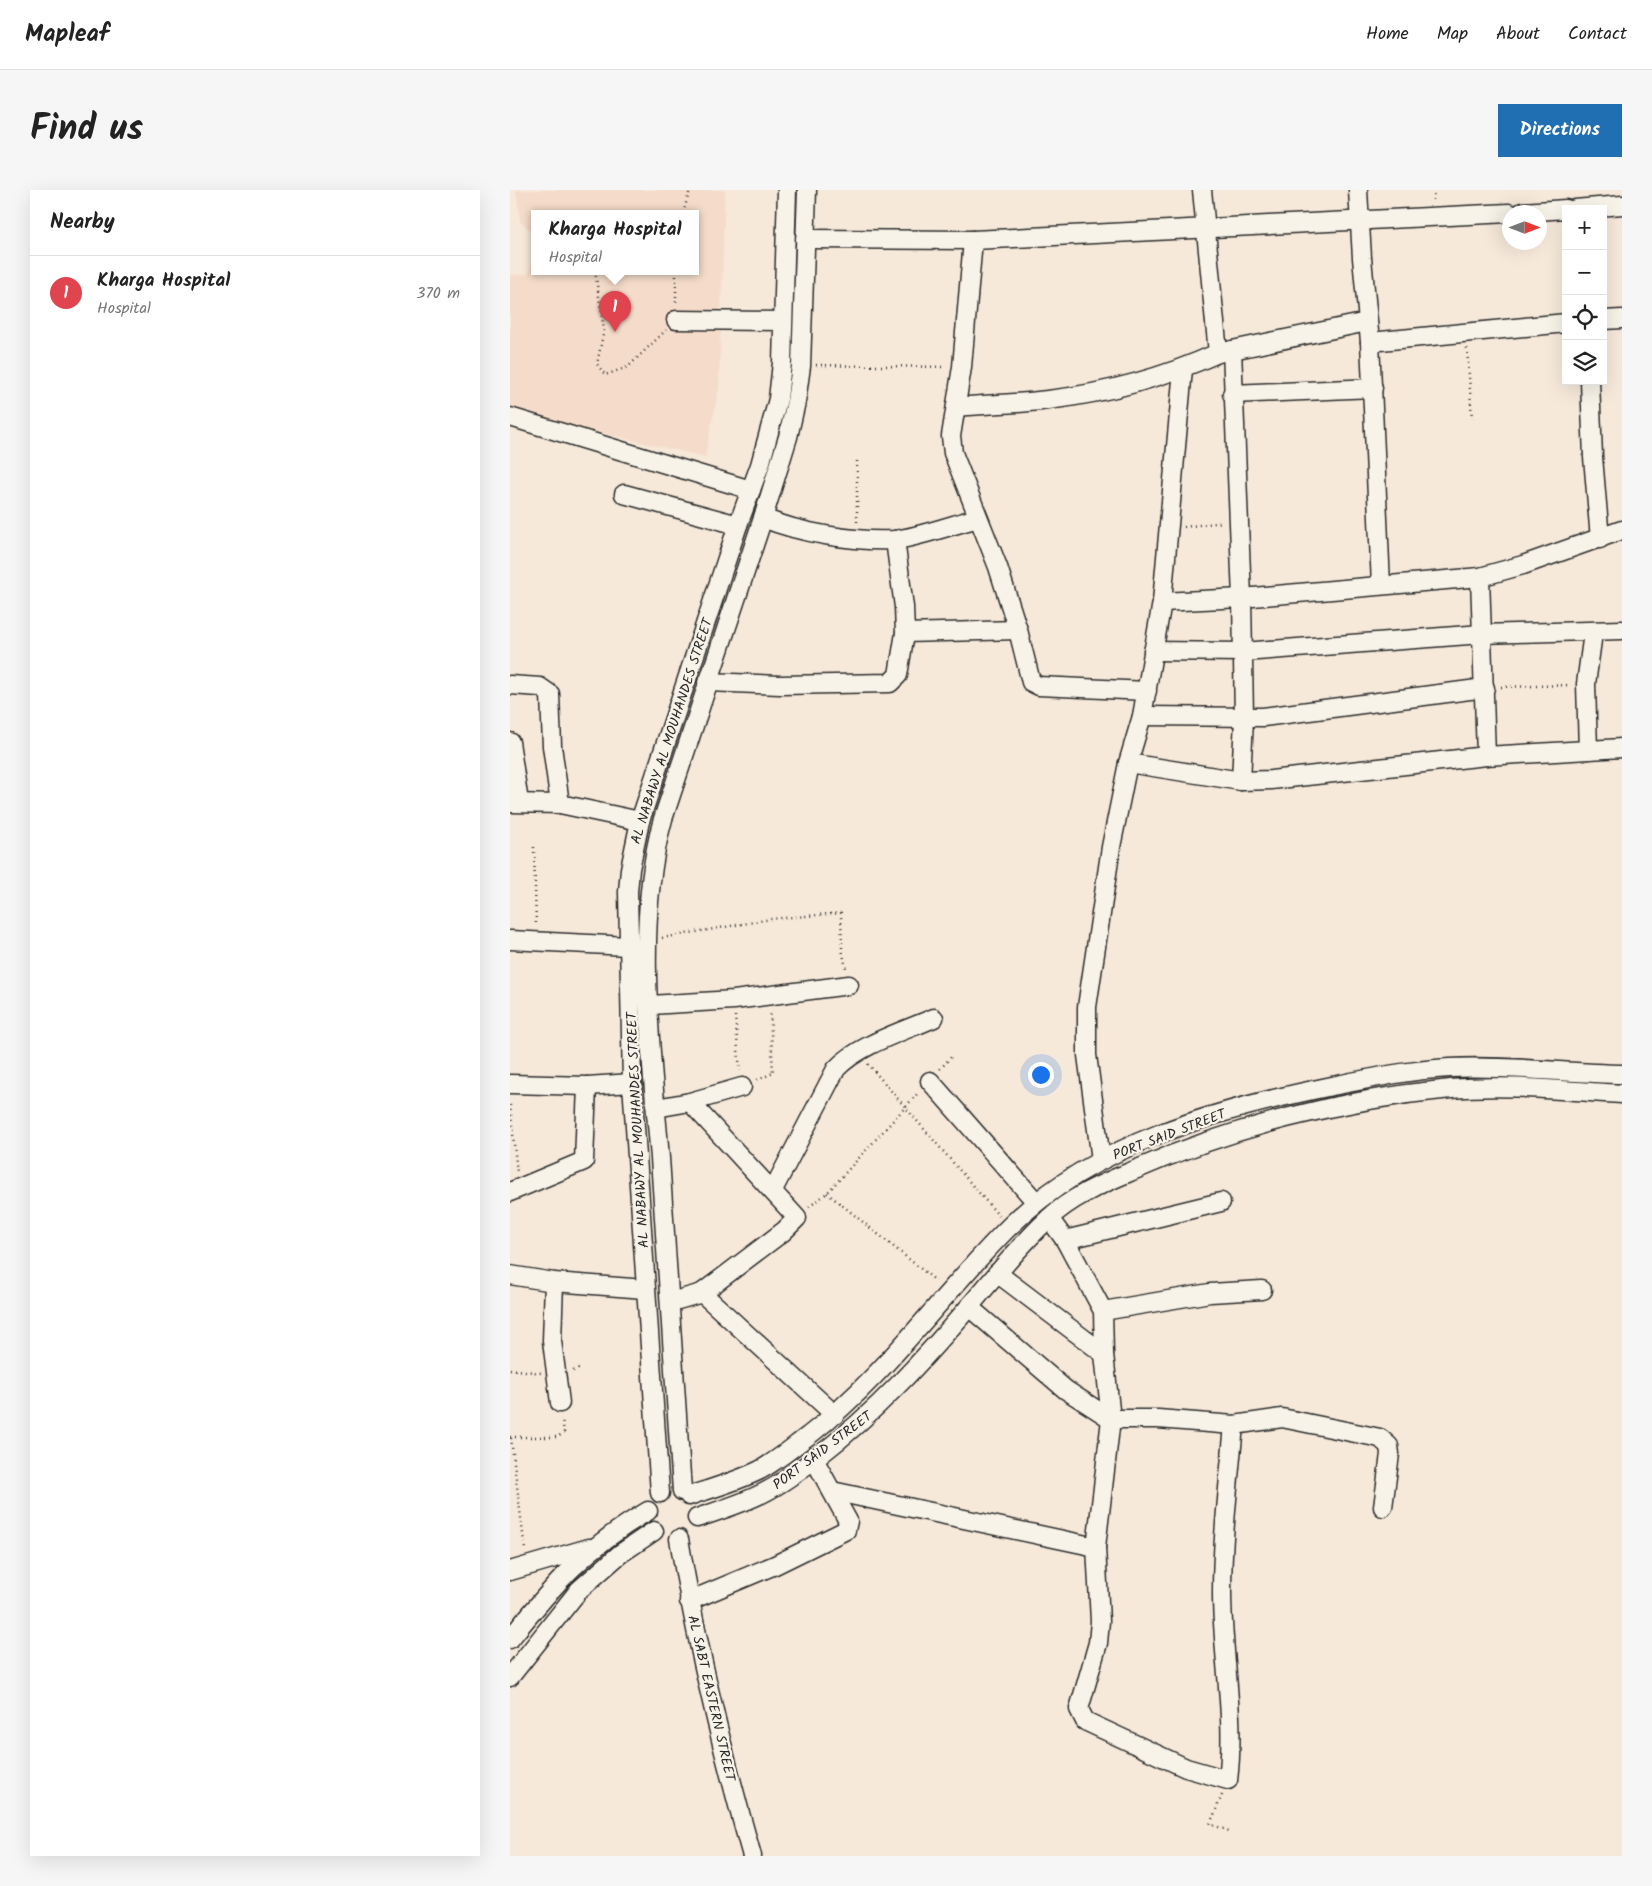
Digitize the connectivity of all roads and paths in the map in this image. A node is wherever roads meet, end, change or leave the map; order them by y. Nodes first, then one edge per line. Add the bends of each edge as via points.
1 (690, 190) edge
2 (787, 190) edge
3 (807, 190) edge
4 (1202, 190) edge
5 (1358, 190) edge
6 (1622, 205) edge
7 (1607, 206) edge
8 (1562, 209) edge
9 (684, 210) edge
10 (1547, 210) edge
11 (1502, 213) edge
12 (1360, 221) junction
13 (1206, 228) junction
14 (805, 239) junction
15 (973, 240) junction
16 (596, 275) edge
17 (676, 275) edge
18 (1622, 319) edge
19 (676, 320) junction
20 (1607, 320) edge
21 (784, 321) junction
22 (1367, 322) junction
23 (1562, 322) edge
24 (1466, 331) junction
25 (1370, 342) junction
26 (1225, 352) junction
27 (801, 366) junction
28 (962, 367) junction
29 (1183, 369) junction
30 (1590, 385) edge
31 (1373, 388) junction
32 (1232, 394) junction
33 (956, 407) junction
34 (510, 417) edge
35 (1472, 418) dead end
36 (857, 461) dead end
37 (751, 490) junction
38 (624, 494) dead end
39 (763, 518) junction
40 (978, 518) junction
41 (1240, 521) junction
42 (738, 525) junction
43 (1168, 528) junction
44 (1622, 530) edge
45 (858, 538) junction
46 (1600, 539) junction
47 (895, 540) junction
48 (1480, 577) junction
49 (1381, 585) junction
50 (1242, 598) junction
51 (1162, 602) junction
52 (1018, 630) junction
53 (1622, 630) edge
54 (1593, 633) junction
55 (905, 634) junction
56 (1482, 634) junction
57 (1153, 651) junction
58 (1243, 652) junction
59 (707, 682) junction
60 (1586, 684) junction
61 (510, 685) edge
62 (1485, 688) junction
63 (1146, 691) junction
64 (1142, 716) junction
65 (1244, 718) junction
66 (510, 742) edge
67 (1622, 748) edge
68 (1588, 750) junction
69 (1486, 756) junction
70 (1128, 763) junction
71 (1242, 781) junction
72 (514, 803) edge
73 (560, 804) junction
74 (640, 821) junction
75 (534, 847) dead end
76 (510, 940) edge
77 (648, 940) junction
78 (537, 941) junction
79 (628, 946) junction
80 (849, 985) joint
81 (770, 995) junction
82 (734, 1000) junction
83 (650, 1005) junction
84 (934, 1018) dead end
85 (858, 1052) junction
86 (1622, 1074) edge
87 (930, 1080) dead end
88 (632, 1083) junction
89 (510, 1084) edge
90 (588, 1086) junction
91 (742, 1087) junction
92 (1622, 1094) edge
93 (690, 1102) junction
94 (510, 1105) edge
95 (905, 1107) junction
96 (656, 1108) junction
97 (1158, 1136) junction
98 (1165, 1157) junction
99 (1101, 1160) junction
100 (514, 1190) edge
101 (773, 1190) junction
102 (826, 1193) junction
103 (1036, 1202) junction
104 (1221, 1202) dead end
105 (797, 1218) junction
106 (1049, 1218) junction
107 (1008, 1227) junction
108 (1065, 1240) junction
109 (997, 1273) junction
110 (510, 1275) edge
111 (554, 1282) junction
112 (645, 1289) junction
113 (1262, 1290) dead end
114 (950, 1292) junction
115 (702, 1293) junction
116 (671, 1302) junction
117 (969, 1307) junction
118 (1103, 1311) junction
119 (1104, 1354) junction
120 (560, 1403) joint
121 (835, 1415) junction
122 (1111, 1419) junction
123 (1234, 1425) junction
124 (510, 1438) edge
125 (814, 1459) junction
126 (832, 1492) junction
127 (660, 1493) junction
128 (686, 1494) junction
129 (1383, 1506) dead end
130 (648, 1511) junction
131 (697, 1518) junction
132 (654, 1532) junction
133 (679, 1539) junction
134 (594, 1546) junction
135 (1096, 1547) junction
136 (527, 1566) junction
137 (510, 1571) edge
138 (689, 1601) junction
139 (510, 1639) edge
140 (510, 1677) edge
141 (1228, 1780) junction
142 (1232, 1832) dead end
143 (752, 1856) edge

1 - 9 path
2 - 21 street, AL NABAWY AL MOUHANDES STREET
3 - 14 street, AL NABAWY AL MOUHANDES STREET
4 - 13 street
5 - 12 street
6 - 7 street
8 - 10 street
11 - 12 street
12 - 13 street
12 - 22 street
13 - 15 street
13 - 26 street
14 - 15 street
14 - 27 street, AL NABAWY AL MOUHANDES STREET
15 - 28 street
16 - 19 path via 604,330 597,364 605,375 628,367
17 - 19 path
18 - 20 street
19 - 21 street
21 - 37 street, AL NABAWY AL MOUHANDES STREET via 778,399
22 - 25 street
22 - 26 street
23 - 24 street
24 - 25 street
24 - 35 path
25 - 31 street
26 - 29 street
26 - 32 street
27 - 28 path
27 - 39 street, AL NABAWY AL MOUHANDES STREET via 788,437
28 - 33 street
29 - 33 street via 1071,397
29 - 43 street
30 - 46 street
31 - 32 street
31 - 49 street
32 - 41 street
33 - 40 street via 951,436 953,453
34 - 37 street
36 - 45 path
37 - 42 street, AL NABAWY AL MOUHANDES STREET
38 - 42 street
39 - 45 street via 788,528
39 - 59 street, AL NABAWY AL MOUHANDES STREET
40 - 47 street
40 - 52 street
41 - 43 path
41 - 50 street
42 - 74 street, AL NABAWY AL MOUHANDES STREET
43 - 51 street
44 - 46 street
45 - 47 street
46 - 48 street
47 - 55 street
48 - 49 street
48 - 56 street
49 - 50 street
50 - 51 street
50 - 58 street
51 - 57 street
52 - 55 street
52 - 63 street via 1027,670 1036,686
53 - 54 street
54 - 56 street
54 - 60 street
55 - 59 street via 898,675 890,683 788,685
56 - 58 street
56 - 62 street
57 - 58 street
57 - 63 street
58 - 65 street
59 - 77 street, AL NABAWY AL MOUHANDES STREET via 656,843 648,893
60 - 62 path
60 - 68 street
61 - 73 street via 540,687 550,694 552,746
62 - 65 street
62 - 69 street
63 - 64 street
64 - 65 street
64 - 70 street
65 - 71 street
66 - 72 street
67 - 68 street
68 - 69 street
69 - 71 street
70 - 71 street
70 - 99 street via 1111,847 1087,1007 1087,1055
72 - 73 street
73 - 74 street
74 - 79 street, AL NABAWY AL MOUHANDES STREET via 630,869
75 - 78 path
76 - 78 street
77 - 80 path via 761,920 841,913 842,949
77 - 83 street, AL NABAWY AL MOUHANDES STREET
78 - 79 street
79 - 88 street, AL NABAWY AL MOUHANDES STREET
80 - 81 street
81 - 82 street
81 - 91 path via 773,1073
82 - 83 street
82 - 91 path
83 - 96 street, AL NABAWY AL MOUHANDES STREET
84 - 85 street
85 - 95 path
85 - 101 street via 836,1069
86 - 97 street, PORT SAID STREET via 1484,1068 1416,1071 1287,1095
87 - 103 street
88 - 90 street
88 - 112 street, AL NABAWY AL MOUHANDES STREET
89 - 90 street
90 - 100 street via 584,1161
91 - 93 street
92 - 98 street, PORT SAID STREET via 1484,1088 1419,1093 1293,1118 1225,1136
93 - 96 street
93 - 101 street
94 - 100 path
95 - 102 path
95 - 107 path
96 - 116 street, AL NABAWY AL MOUHANDES STREET
97 - 98 street
97 - 99 street, PORT SAID STREET
98 - 106 street, PORT SAID STREET via 1104,1183 1071,1201
99 - 103 street, PORT SAID STREET
101 - 105 street
102 - 105 path
102 - 114 path
103 - 107 street, PORT SAID STREET
104 - 108 street
105 - 115 street
106 - 108 street
106 - 109 street, PORT SAID STREET
107 - 114 street, PORT SAID STREET
108 - 118 street
109 - 117 street, PORT SAID STREET
109 - 119 street
110 - 111 street
111 - 112 street
111 - 120 street via 552,1342
112 - 127 street, AL NABAWY AL MOUHANDES STREET
113 - 118 street via 1210,1293
114 - 121 street, PORT SAID STREET via 894,1356
115 - 116 street
115 - 121 street
116 - 128 street, AL NABAWY AL MOUHANDES STREET
117 - 122 street via 1066,1390
117 - 125 street, PORT SAID STREET via 882,1402
118 - 119 street
119 - 122 street
120 - 124 path via 562,1435
121 - 128 street, PORT SAID STREET via 761,1469
122 - 123 street
122 - 135 street
123 - 129 street via 1282,1418 1304,1420 1385,1440 1390,1454
123 - 141 street via 1222,1594 1232,1750
124 - 136 path
125 - 126 street
125 - 131 street, PORT SAID STREET via 766,1492
126 - 135 street
126 - 138 street via 848,1521 846,1530
127 - 128 street via 667,1490
127 - 130 street
128 - 131 street via 696,1506
130 - 132 street
130 - 134 street via 614,1530
131 - 133 street via 694,1527
132 - 133 street via 662,1537
132 - 140 street via 620,1554 579,1590
133 - 138 street, AL SABT EASTERN STREET
134 - 136 street
134 - 139 street via 543,1597
135 - 141 street via 1100,1621 1098,1643 1079,1709 1081,1716 1085,1722 1186,1768
136 - 137 street
138 - 143 street, AL SABT EASTERN STREET via 730,1780
141 - 142 path via 1210,1824

